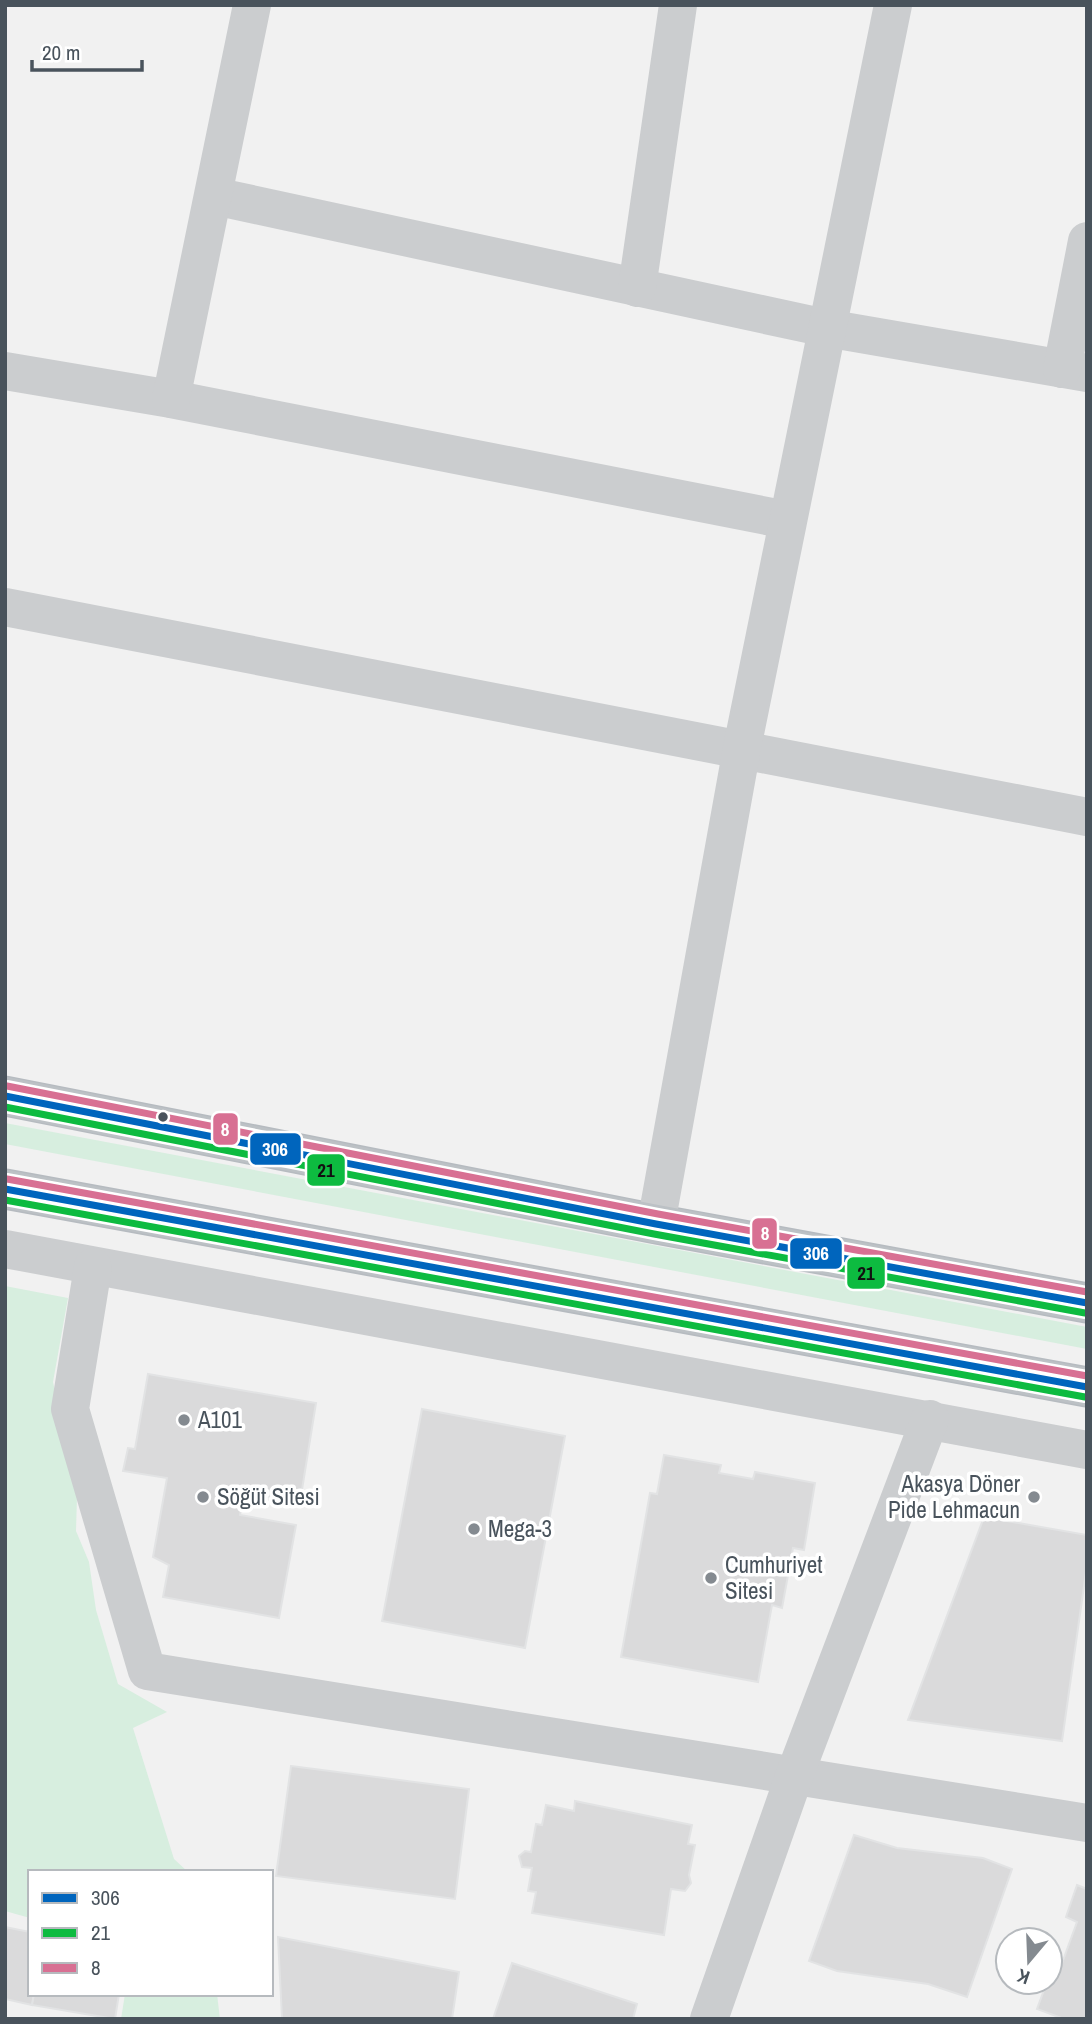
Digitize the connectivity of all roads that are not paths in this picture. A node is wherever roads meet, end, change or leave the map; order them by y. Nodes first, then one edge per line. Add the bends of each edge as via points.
1 (252, 5) edge
2 (678, 5) edge
3 (893, 5) edge
4 (214, 196) junction
5 (1087, 242) edge
6 (638, 288) junction
7 (826, 328) junction
8 (5, 371) edge
9 (1074, 371) edge
10 (171, 400) junction
11 (787, 520) junction
12 (5, 607) edge
13 (741, 748) junction
14 (1087, 817) edge
15 (5, 1096) edge
16 (5, 1189) edge
17 (656, 1224) junction
18 (5, 1249) edge
19 (93, 1267) junction
20 (1087, 1303) edge
21 (1087, 1387) edge
22 (930, 1419) junction
23 (1087, 1450) edge
24 (795, 1774) junction
25 (1087, 1823) edge
26 (709, 2019) edge

1 - 4 street
2 - 6 street
3 - 7 street
4 - 6 street
4 - 10 street
5 - 9 street
6 - 7 street
7 - 9 street
7 - 11 street
8 - 10 street
10 - 11 street
11 - 13 street
12 - 13 street
13 - 14 street
13 - 17 street
15 - 17 highway
16 - 21 highway
17 - 20 highway
18 - 19 street
19 - 22 street
19 - 24 street via 70,1409 147,1671
22 - 23 street
22 - 24 street
24 - 25 street
24 - 26 street

